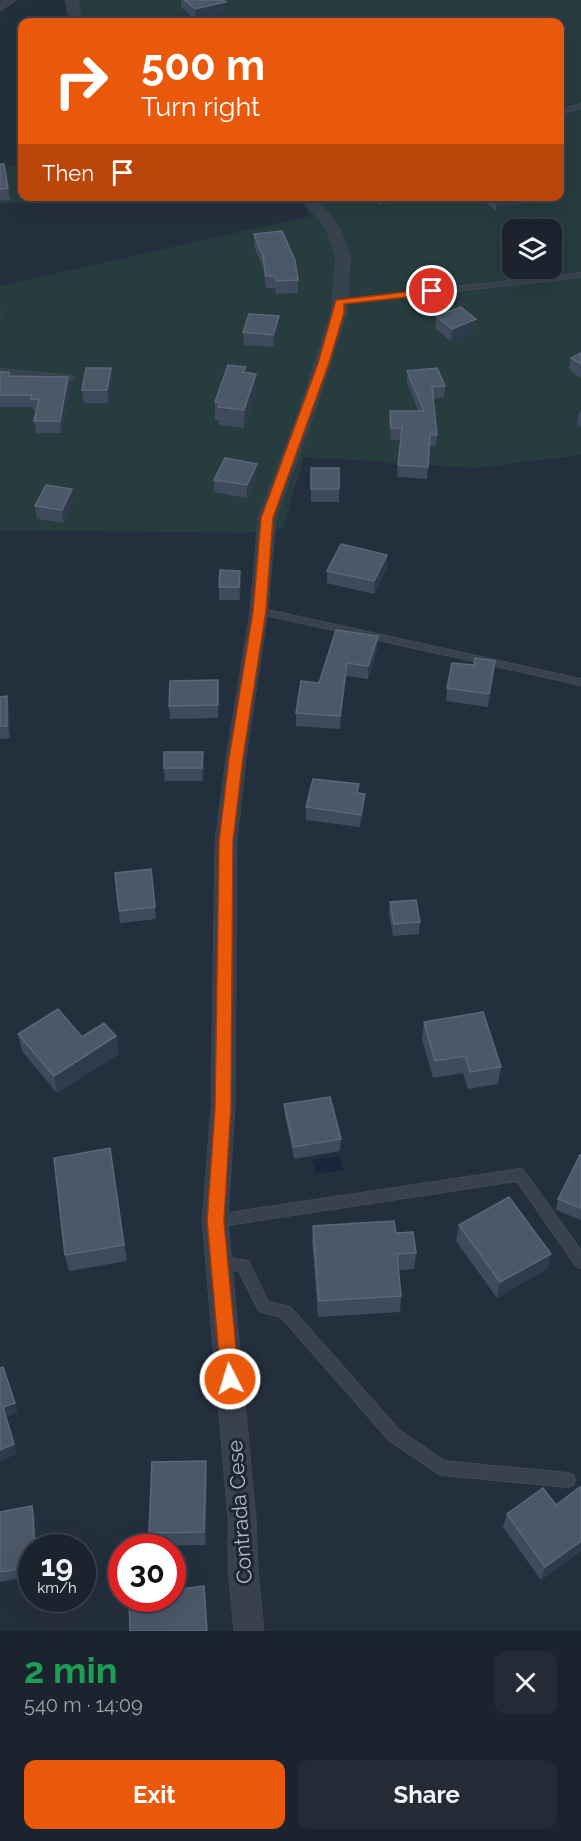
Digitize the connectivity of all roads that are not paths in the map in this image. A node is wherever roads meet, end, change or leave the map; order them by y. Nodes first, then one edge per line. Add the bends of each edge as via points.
1 (11, 0) edge
2 (72, 0) edge
3 (0, 7) edge
4 (75, 18) edge
5 (581, 106) edge
6 (564, 111) edge
7 (311, 201) edge
8 (581, 275) edge
9 (339, 302) junction
10 (0, 371) edge
11 (70, 378) edge
12 (260, 611) junction
13 (581, 682) edge
14 (215, 1221) junction
15 (219, 1262) junction
16 (581, 1262) edge
17 (568, 1480) dead end
18 (249, 1631) edge

1 - 3 street
2 - 4 street
5 - 6 lane
7 - 9 street, Contrada Cese via 333,228 343,258
8 - 9 lane
9 - 12 street, Contrada Cese via 320,374 267,518
10 - 11 lane
12 - 13 lane
12 - 14 street, Contrada Cese via 226,841 223,1107
14 - 15 street, Contrada Cese
14 - 16 lane via 520,1175
15 - 17 lane via 243,1265 264,1307 285,1311 394,1435 442,1468
15 - 18 street, Contrada Cese

